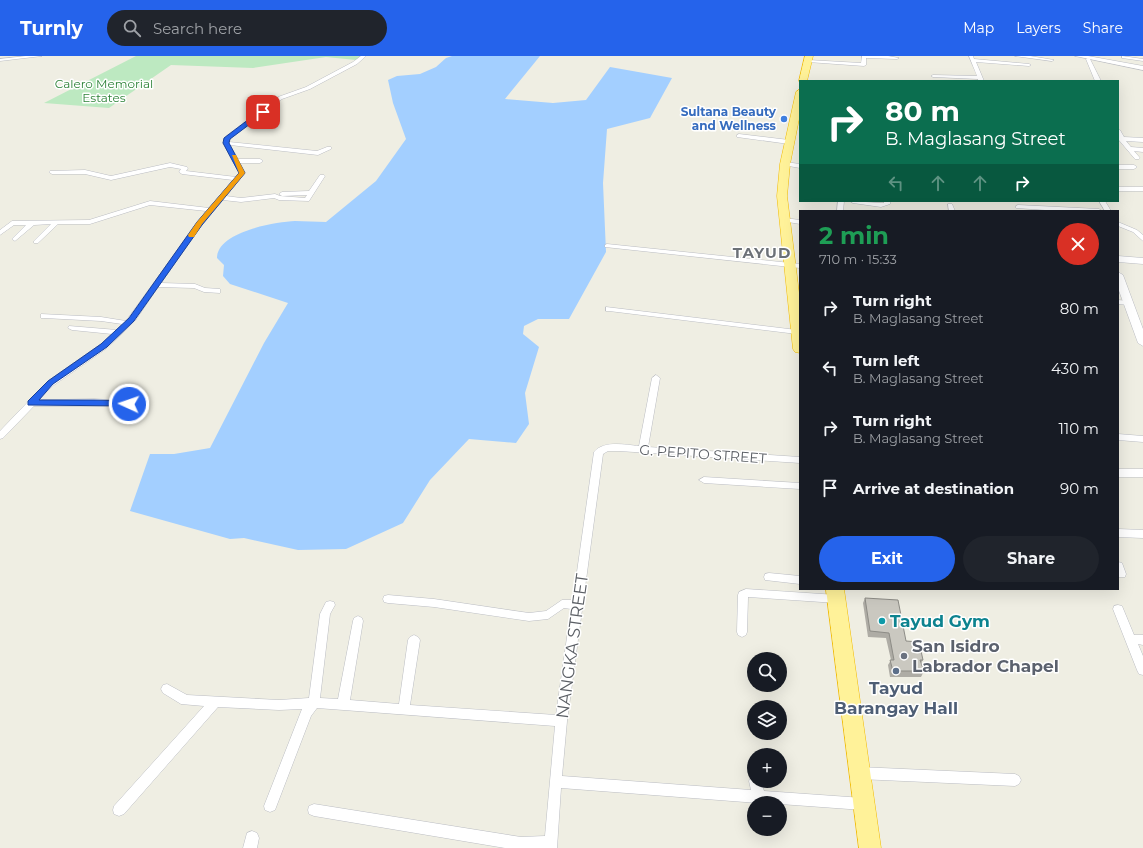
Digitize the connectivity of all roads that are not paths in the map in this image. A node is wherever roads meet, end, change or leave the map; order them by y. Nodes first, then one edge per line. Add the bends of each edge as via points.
1 (40, 56) edge
2 (364, 56) edge
3 (1017, 56) edge
4 (1078, 56) edge
5 (11, 57) edge
6 (20, 57) edge
7 (1036, 57) edge
8 (1124, 57) dead end
9 (897, 58) dead end
10 (972, 58) edge
11 (808, 59) edge
12 (1088, 59) junction
13 (1141, 59) edge
14 (0, 60) edge
15 (1052, 60) dead end
16 (1010, 63) junction
17 (1029, 65) dead end
18 (1141, 67) edge
19 (1013, 70) dead end
20 (944, 72) dead end
21 (933, 76) dead end
22 (980, 78) edge
23 (803, 80) edge
24 (1098, 80) edge
25 (798, 106) edge
26 (1119, 134) edge
27 (739, 136) dead end
28 (1121, 139) junction
29 (1143, 140) edge
30 (789, 142) junction
31 (226, 143) junction
32 (329, 148) dead end
33 (1129, 149) junction
34 (1143, 150) edge
35 (1137, 158) dead end
36 (236, 160) junction
37 (260, 161) dead end
38 (785, 164) junction
39 (799, 166) edge
40 (1119, 166) edge
41 (1134, 167) dead end
42 (52, 172) dead end
43 (322, 176) dead end
44 (238, 179) junction
45 (1119, 188) edge
46 (1143, 189) edge
47 (222, 198) junction
48 (860, 202) edge
49 (887, 202) edge
50 (1017, 206) edge
51 (211, 210) junction
52 (1083, 210) edge
53 (784, 220) junction
54 (56, 222) junction
55 (799, 222) edge
56 (32, 223) junction
57 (1119, 224) edge
58 (0, 226) edge
59 (8, 226) junction
60 (0, 233) edge
61 (15, 239) dead end
62 (1143, 239) edge
63 (36, 242) dead end
64 (607, 246) dead end
65 (1119, 259) edge
66 (1143, 261) edge
67 (795, 265) edge
68 (1119, 278) edge
69 (156, 286) junction
70 (217, 291) dead end
71 (1119, 302) edge
72 (1129, 303) junction
73 (609, 309) dead end
74 (44, 316) dead end
75 (127, 323) junction
76 (72, 328) dead end
77 (118, 332) junction
78 (799, 342) edge
79 (1143, 343) edge
80 (656, 378) dead end
81 (31, 403) junction
82 (129, 404) dead end
83 (4, 427) edge
84 (0, 436) edge
85 (1119, 437) edge
86 (1143, 439) edge
87 (606, 448) joint
88 (643, 450) junction
89 (799, 460) edge
90 (1119, 473) edge
91 (1143, 474) edge
92 (704, 480) dead end
93 (799, 486) edge
94 (1119, 533) edge
95 (1143, 534) edge
96 (769, 577) dead end
97 (799, 580) edge
98 (836, 594) edge
99 (388, 599) dead end
100 (330, 605) dead end
101 (578, 605) junction
102 (1118, 610) dead end
103 (358, 621) dead end
104 (742, 632) dead end
105 (1130, 639) junction
106 (414, 640) dead end
107 (1143, 640) edge
108 (1143, 670) edge
109 (167, 689) dead end
110 (215, 702) junction
111 (314, 703) junction
112 (343, 705) junction
113 (404, 709) junction
114 (561, 721) junction
115 (859, 773) junction
116 (1015, 780) dead end
117 (556, 782) junction
118 (747, 796) edge
119 (787, 799) edge
120 (863, 804) junction
121 (270, 806) dead end
122 (120, 810) dead end
123 (314, 810) dead end
124 (550, 845) edge
125 (870, 848) edge

1 - 6 street
2 - 31 street via 308,88 276,101 235,131 227,138
3 - 7 street
4 - 12 street
5 - 6 street
5 - 14 street
7 - 15 street
8 - 13 street
9 - 11 street via 864,56 864,65
10 - 16 street
10 - 22 street
11 - 23 highway
12 - 18 street
12 - 24 street
13 - 18 street
16 - 17 street
16 - 19 street
20 - 22 street
21 - 22 street
25 - 30 highway
26 - 28 street
27 - 30 street
28 - 29 street
28 - 33 street
30 - 38 highway
31 - 32 street via 318,153
31 - 36 street
33 - 34 street
33 - 35 street
36 - 37 street
36 - 44 street via 243,172
38 - 39 street
38 - 53 highway via 782,196
40 - 41 street
42 - 44 street via 85,172 111,178 170,166 185,168 182,172
43 - 47 street via 307,200 277,196 241,200
44 - 47 street
45 - 46 street
47 - 51 street
48 - 49 street via 881,205
50 - 52 street
51 - 54 street via 150,203 90,222
51 - 69 street
53 - 55 street
53 - 67 highway
54 - 56 street
54 - 63 street
56 - 59 street via 12,223
56 - 61 street
57 - 62 street via 1136,231
58 - 59 street
59 - 60 street
64 - 67 street
65 - 66 street
67 - 78 highway
68 - 72 street
69 - 70 street via 195,286
69 - 75 street
71 - 72 street
72 - 79 street
73 - 78 street
74 - 75 street
75 - 77 street
76 - 77 street
77 - 81 street via 90,356 50,382
80 - 88 street
81 - 82 street
81 - 83 street
83 - 84 street
85 - 86 street
87 - 88 street, G. PEPITO STREET
87 - 101 street, NANGKA STREET via 598,454
88 - 89 street, G. PEPITO STREET
90 - 91 street
92 - 93 street
94 - 95 street
96 - 97 street
98 - 104 street via 746,593 743,595
98 - 115 highway
99 - 101 street via 529,617 548,615 562,604
100 - 111 street via 325,614
101 - 114 street, NANGKA STREET
102 - 105 street
103 - 112 street
105 - 107 street
105 - 108 street
106 - 113 street
109 - 110 street via 185,700
110 - 111 street via 279,705
110 - 122 street
111 - 112 street
111 - 121 street via 306,713
112 - 113 street
113 - 114 street
114 - 117 street, NANGKA STREET
115 - 116 street
115 - 120 highway
117 - 118 street
117 - 124 street, NANGKA STREET
119 - 120 street
120 - 125 highway
123 - 124 street via 521,844

